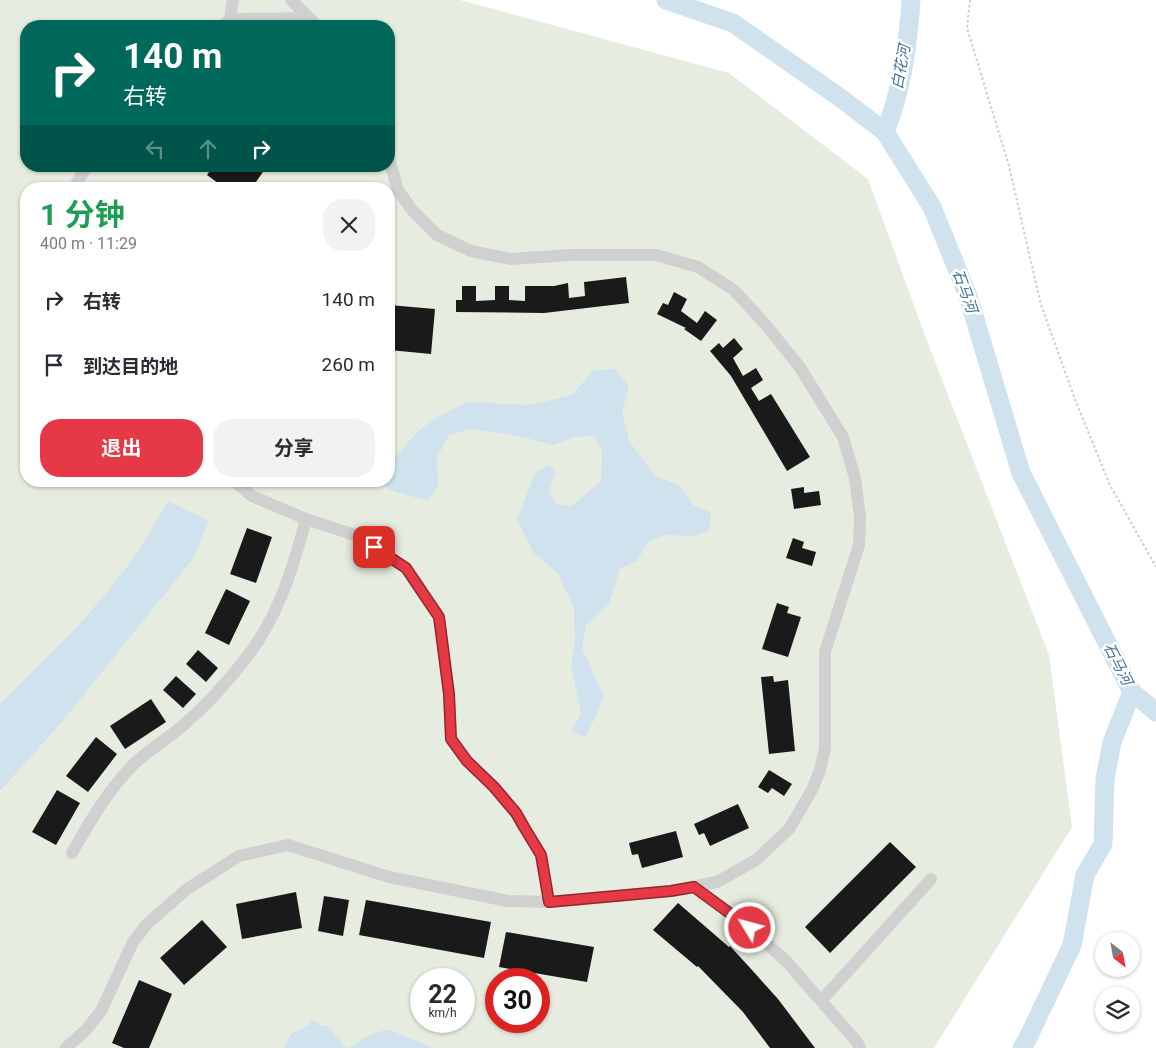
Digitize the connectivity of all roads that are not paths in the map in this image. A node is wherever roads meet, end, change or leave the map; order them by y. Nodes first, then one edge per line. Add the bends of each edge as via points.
1 (233, 0) edge
2 (290, 0) edge
3 (227, 20) edge
4 (311, 20) edge
5 (393, 172) edge
6 (241, 487) edge
7 (306, 519) junction
8 (72, 853) dead end
9 (931, 879) dead end
10 (694, 887) junction
11 (549, 902) junction
12 (821, 1001) junction
13 (66, 1048) edge
14 (860, 1048) edge

1 - 3 street
2 - 4 street
5 - 10 street via 398,190 412,210 437,235 471,251 511,259 656,255 698,267 734,290 765,324 798,366 843,437 855,478 860,517 859,545 825,652 825,748 820,770 801,810 774,845 738,872 717,882
6 - 7 street via 252,496
7 - 8 street via 290,576 274,614 247,657 214,695 133,765 104,798
7 - 11 street via 358,536 406,568 439,617 451,739 516,813 536,846 541,855
9 - 12 street
10 - 11 street
10 - 12 street via 750,928 787,962
11 - 13 street via 508,902 389,876 288,845 239,856 187,889 147,924 133,942 101,1011
12 - 14 street

